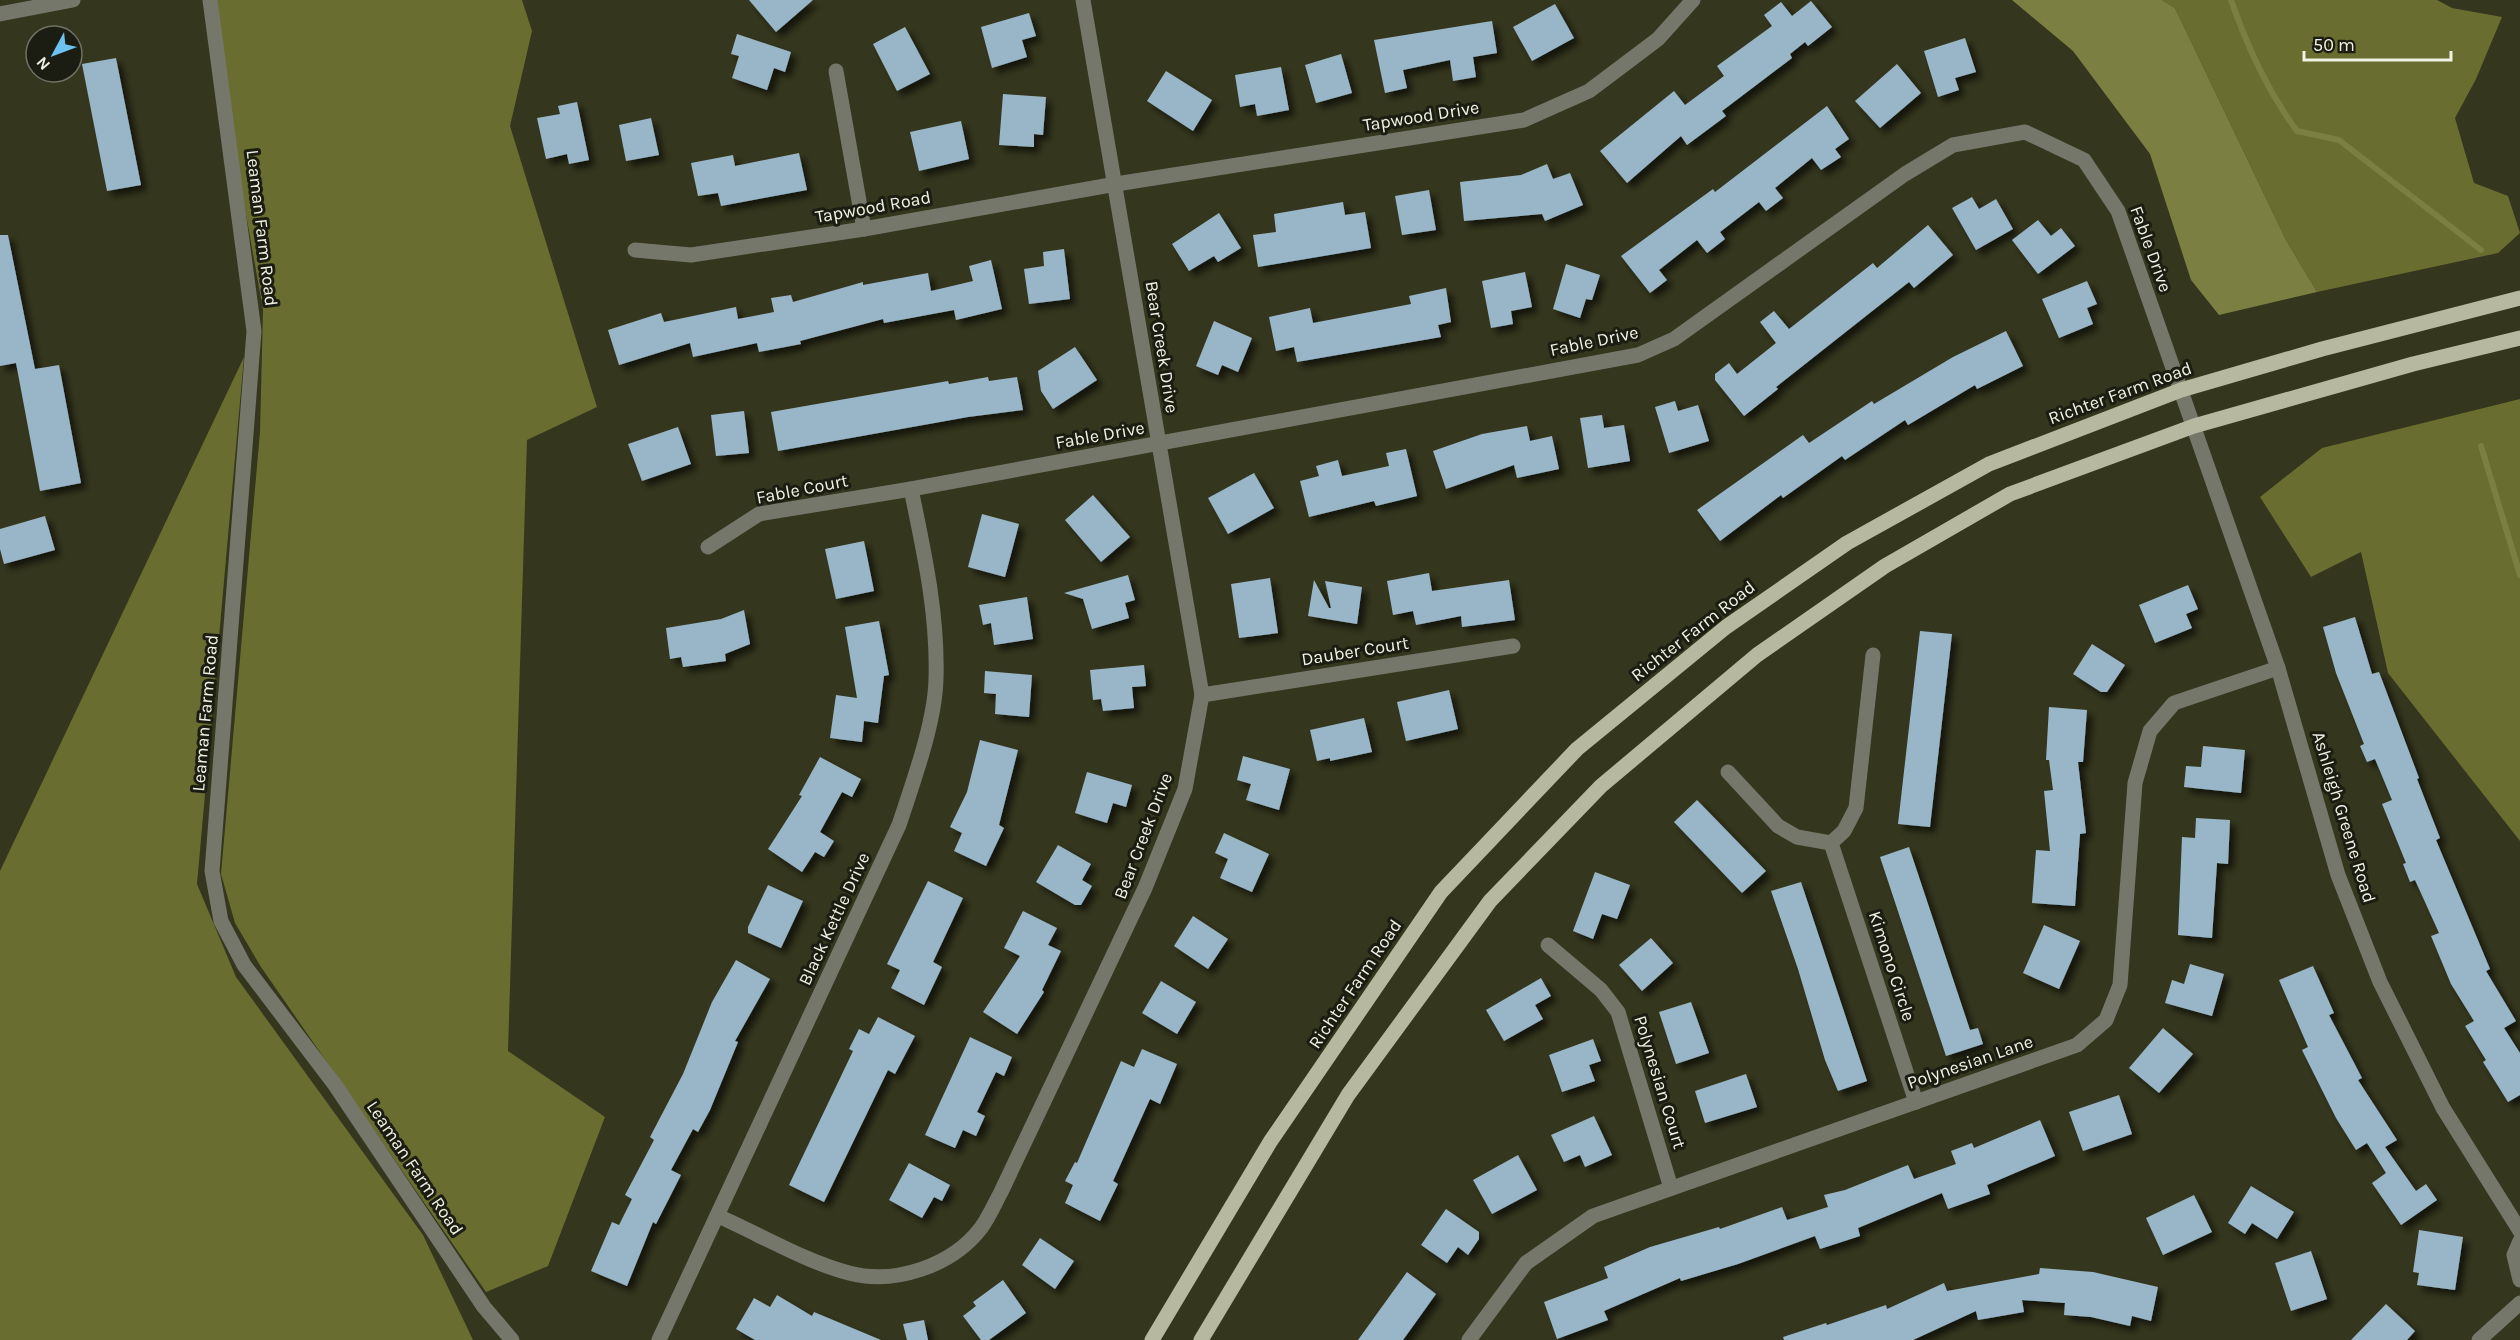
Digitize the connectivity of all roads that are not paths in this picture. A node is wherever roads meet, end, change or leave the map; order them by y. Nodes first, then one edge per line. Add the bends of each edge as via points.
1 (72, 0) edge
2 (210, 0) edge
3 (1083, 0) edge
4 (1692, 0) edge
5 (0, 14) edge
6 (836, 71) dead end
7 (1116, 184) junction
8 (864, 230) junction
9 (635, 250) dead end
10 (2520, 298) edge
11 (2520, 338) edge
12 (2181, 390) junction
13 (2194, 426) junction
14 (1158, 444) junction
15 (910, 489) junction
16 (708, 547) dead end
17 (1513, 646) dead end
18 (1873, 655) dead end
19 (2278, 668) junction
20 (1202, 694) junction
21 (1728, 772) dead end
22 (1830, 843) junction
23 (1548, 945) dead end
24 (1916, 1102) junction
25 (1671, 1188) junction
26 (718, 1216) junction
27 (2520, 1231) edge
28 (2520, 1241) edge
29 (2520, 1280) edge
30 (2520, 1303) edge
31 (512, 1340) edge
32 (659, 1340) edge
33 (1152, 1340) edge
34 (1201, 1340) edge
35 (1469, 1340) edge
36 (2479, 1340) edge

1 - 5 street
2 - 31 street, Leaman Farm Road via 254,331 212,871 221,921 244,964 335,1085 484,1307
3 - 7 street, Bear Creek Drive
4 - 7 street, Tapwood Drive via 1658,39 1589,91 1524,120
6 - 8 street
7 - 8 street, Tapwood Road
7 - 14 street, Bear Creek Drive
8 - 9 street, Tapwood Road via 691,255
10 - 12 main road, Richter Farm Road
11 - 13 main road
12 - 13 street, Fable Drive
12 - 14 street, Fable Drive via 2118,211 2084,160 2025,132 1953,145 1905,174 1674,339 1638,355
12 - 33 main road, Richter Farm Road via 1989,464 1847,543 1726,627 1577,749 1441,892 1270,1142
13 - 19 street, Ashleigh Greene Road
13 - 34 main road via 2010,495 1885,566 1757,655 1601,786 1490,901 1348,1095
14 - 15 street, Fable Drive
14 - 20 street, Bear Creek Drive
15 - 16 street, Fable Court via 759,514
15 - 26 street, Black Kettle Drive via 932,590 936,681 923,751 899,825
17 - 20 street, Dauber Court
18 - 22 street via 1856,808 1844,831
19 - 24 street, Polynesian Lane via 2174,704 2150,731 2135,783 2120,985 2106,1020 2077,1045
19 - 27 street, Ashleigh Greene Road via 2338,875 2380,982 2443,1108
20 - 26 street, Bear Creek Drive via 1185,789 1146,888 981,1228 947,1259 885,1276 850,1273
21 - 22 street via 1778,826 1797,837
22 - 24 street, Kimono Circle
23 - 25 street, Polynesian Court via 1601,990 1618,1012
24 - 25 street, Polynesian Lane
25 - 35 street, Polynesian Lane via 1593,1216 1526,1263
26 - 32 street, Black Kettle Drive
28 - 29 street via 2514,1255
30 - 36 street

